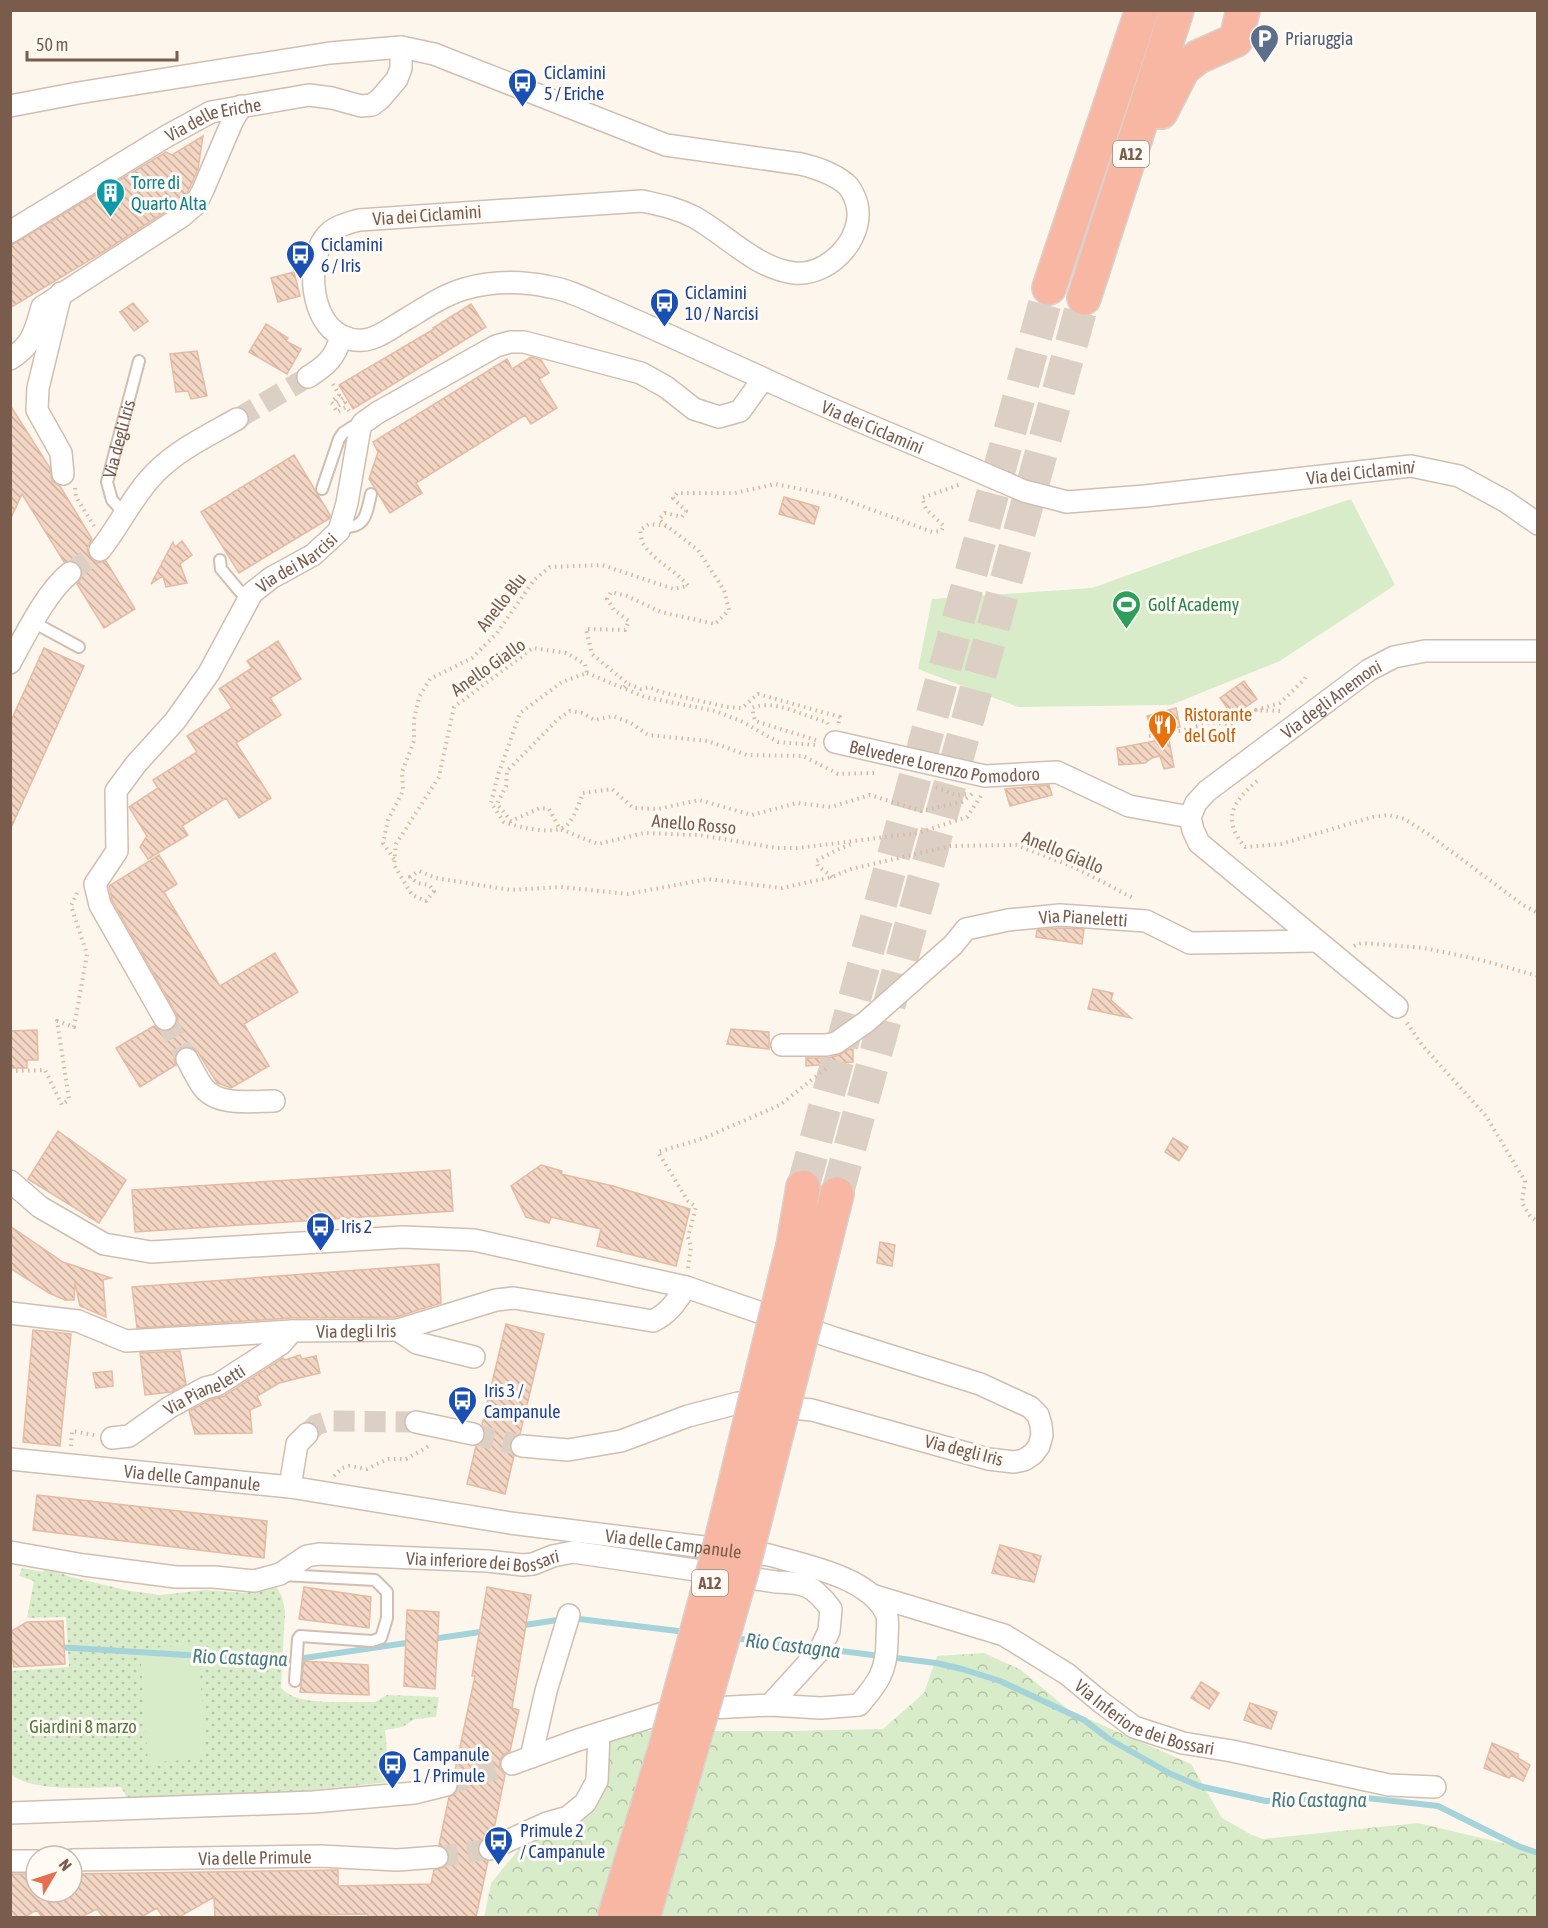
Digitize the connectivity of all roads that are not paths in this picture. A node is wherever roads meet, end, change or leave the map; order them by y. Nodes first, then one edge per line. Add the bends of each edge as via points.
1 (1142, 10) edge
2 (1177, 10) edge
3 (1243, 10) edge
4 (401, 47) junction
5 (10, 106) edge
6 (241, 106) junction
7 (1118, 194) junction
8 (10, 232) edge
9 (1049, 288) tunnel mouth
10 (61, 293) junction
11 (1084, 298) tunnel mouth
12 (340, 336) junction
13 (10, 359) edge
14 (139, 361) dead end
15 (316, 372) tunnel mouth
16 (763, 379) junction
17 (237, 419) tunnel mouth
18 (360, 428) junction
19 (63, 474) dead end
20 (322, 489) dead end
21 (371, 494) dead end
22 (124, 513) junction
23 (1538, 524) edge
24 (340, 527) junction
25 (100, 550) tunnel mouth
26 (220, 560) dead end
27 (70, 573) tunnel mouth
28 (248, 601) junction
29 (33, 622) junction
30 (79, 647) dead end
31 (1538, 651) edge
32 (10, 663) edge
33 (830, 742) road end
34 (1190, 817) junction
35 (1315, 941) junction
36 (1397, 1007) road end
37 (165, 1019) tunnel mouth
38 (782, 1045) dead end
39 (187, 1059) tunnel mouth
40 (274, 1101) dead end
41 (10, 1181) edge
42 (803, 1186) tunnel mouth
43 (837, 1194) tunnel mouth
44 (807, 1250) junction
45 (686, 1287) junction
46 (10, 1312) edge
47 (398, 1330) junction
48 (292, 1331) junction
49 (474, 1357) dead end
50 (416, 1422) tunnel mouth
51 (307, 1434) tunnel mouth
52 (473, 1434) tunnel mouth
53 (112, 1438) road end
54 (522, 1446) tunnel mouth
55 (10, 1459) edge
56 (290, 1487) junction
57 (10, 1552) edge
58 (280, 1575) junction
59 (875, 1596) junction
60 (569, 1615) dead end
61 (295, 1682) dead end
62 (770, 1705) junction
63 (599, 1734) junction
64 (446, 1785) tunnel mouth
65 (1435, 1787) dead end
66 (10, 1813) edge
67 (490, 1849) tunnel mouth
68 (436, 1857) tunnel mouth
69 (84, 1860) edge
70 (614, 1917) edge
71 (643, 1917) edge

1 - 9 highway, A12
2 - 7 highway, A12
3 - 7 highway via 1236,40 1198,57 1183,69
4 - 5 street, Via dei Ciclamini via 319,54
4 - 6 street, Via delle Eriche via 397,79 372,105 309,95
4 - 12 street, Via dei Ciclamini via 434,54 666,145 820,168 848,185 859,212 857,224 851,240 827,265 796,273 764,263 694,217 642,201 358,220 336,227 324,238 315,261 313,287 319,310
6 - 8 street, Via delle Eriche via 211,112
6 - 10 street via 196,204
7 - 11 highway, A12
10 - 13 street via 42,307 35,333 25,349
10 - 19 street via 38,388 37,410 61,453
12 - 15 street via 330,362
12 - 16 street, Via dei Ciclamini via 356,340 383,335 442,297 465,289 489,284 534,284 585,298
14 - 22 lane, Via degli Iris via 107,482 112,500
16 - 18 street via 740,411 719,417 694,409 641,373 524,342 510,342 496,346 377,413
16 - 23 street, Via dei Ciclamini via 1024,491 1066,502 1411,466 1459,476
17 - 22 street, Via degli Iris via 177,454 155,473
18 - 20 lane via 352,427 339,439
18 - 24 street, Via dei Narcisi via 348,503
21 - 24 lane via 365,519 357,526
22 - 25 street, Via degli Iris
24 - 28 street, Via dei Narcisi via 313,555 271,578
26 - 28 lane via 221,569
27 - 29 street
28 - 37 street, Via dei Narcisi via 209,673 175,721 116,791 117,851 95,884 99,905
29 - 30 lane
29 - 32 street
31 - 34 street, Via degli Anemoni via 1425,651 1394,657 1369,670 1207,791
33 - 34 street, Belvedere Lorenzo Pomodoro via 985,776 1057,772 1129,806
34 - 35 street via 1199,843
35 - 36 street
35 - 38 street, Via Pianeletti via 1190,943 1146,921 1060,915 1008,920 966,929 866,1022 836,1043
39 - 40 street via 204,1089 219,1099
41 - 45 street, Via degli Iris via 40,1208 104,1244 151,1252 403,1237 474,1239
42 - 44 highway, A12
43 - 44 highway, A12
44 - 70 highway, A12, bridge
44 - 71 highway, A12, bridge via 744,1563
45 - 47 street, Via degli Iris via 674,1305 653,1321 514,1298
45 - 54 street, Via degli Iris via 980,1384 1021,1402 1038,1415 1042,1435 1039,1446 1024,1460 988,1459 812,1410 738,1403 688,1416 621,1441 568,1450
46 - 48 street, Via degli Iris via 78,1321 126,1341
47 - 48 street, Via degli Iris
47 - 49 street via 417,1343
48 - 53 street, Via Pianeletti via 281,1344 217,1385 170,1407 129,1436
50 - 52 street
51 - 56 street via 297,1444
55 - 56 street, Via delle Campanule
56 - 59 street, Via delle Campanule via 510,1524 769,1556 854,1583
57 - 58 street, Via inferiore dei Bossari via 176,1577 254,1581
58 - 61 lane via 375,1580 387,1592 387,1618 381,1638 372,1641 300,1636
58 - 62 street, Via inferiore dei Bossari via 307,1556 318,1554 523,1565 573,1552 794,1583 817,1590 831,1609 830,1631 820,1650
59 - 62 street via 887,1614 887,1655 879,1682 859,1705
59 - 65 street, Via Inferiore dei Bossari via 1004,1635 1067,1674 1134,1727 1184,1743 1389,1785
60 - 63 street via 521,1761
62 - 63 street via 673,1710
63 - 67 street via 597,1781 585,1803 568,1817
64 - 66 street via 414,1793 313,1802
68 - 69 street, Via delle Primule

